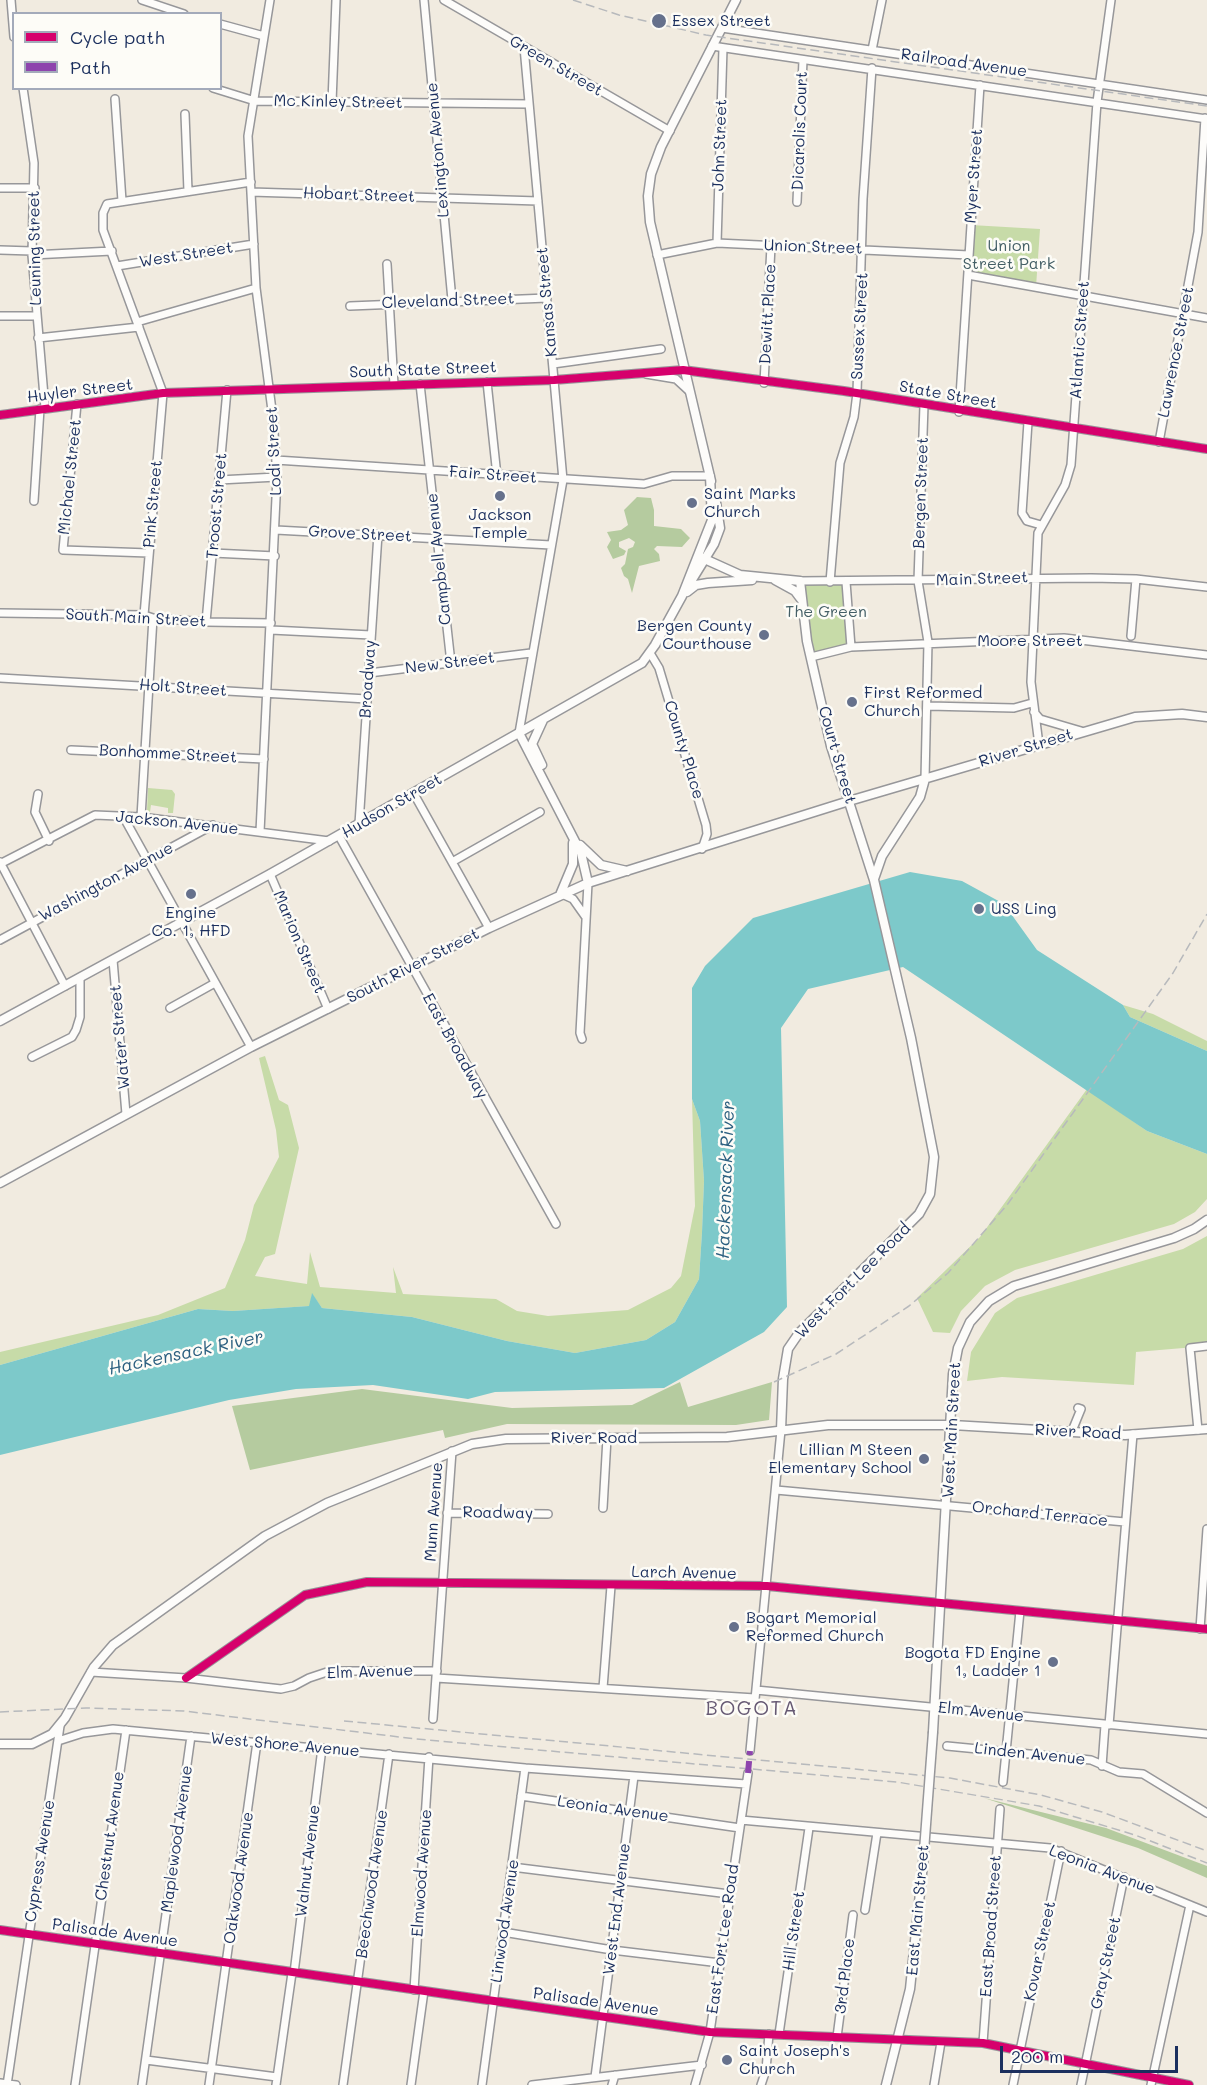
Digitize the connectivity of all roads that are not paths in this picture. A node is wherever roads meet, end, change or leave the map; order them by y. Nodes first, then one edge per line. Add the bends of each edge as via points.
1 (142, 0) edge
2 (270, 0) edge
3 (336, 0) edge
4 (424, 0) edge
5 (444, 0) edge
6 (736, 0) edge
7 (882, 0) edge
8 (1111, 0) edge
9 (163, 4) edge
10 (180, 12) edge
11 (222, 25) edge
12 (722, 28) junction
13 (264, 36) junction
14 (712, 46) junction
15 (524, 47) junction
16 (723, 48) junction
17 (872, 50) junction
18 (803, 60) junction
19 (872, 68) junction
20 (1099, 83) junction
21 (980, 85) junction
22 (23, 90) edge
23 (219, 90) edge
24 (115, 99) dead end
25 (1207, 100) edge
26 (255, 101) junction
27 (332, 102) junction
28 (1097, 102) junction
29 (433, 103) junction
30 (529, 104) junction
31 (185, 114) dead end
32 (1206, 118) edge
33 (670, 131) junction
34 (251, 182) junction
35 (0, 188) edge
36 (35, 188) junction
37 (188, 192) junction
38 (251, 192) junction
39 (442, 198) junction
40 (122, 201) junction
41 (538, 201) junction
42 (798, 202) dead end
43 (717, 243) junction
44 (254, 244) junction
45 (771, 246) junction
46 (863, 249) junction
47 (0, 250) edge
48 (112, 251) junction
49 (32, 253) junction
50 (657, 255) junction
51 (969, 255) junction
52 (387, 264) dead end
53 (117, 266) junction
54 (968, 275) junction
55 (256, 288) junction
56 (1083, 296) junction
57 (547, 298) junction
58 (452, 300) junction
59 (389, 302) junction
60 (350, 306) dead end
61 (1183, 314) junction
62 (0, 316) edge
63 (36, 316) junction
64 (1207, 318) edge
65 (138, 324) junction
66 (38, 338) junction
67 (661, 349) dead end
68 (553, 364) junction
69 (683, 370) junction
70 (644, 373) junction
71 (554, 380) junction
72 (487, 382) junction
73 (764, 382) junction
74 (420, 384) junction
75 (394, 385) junction
76 (270, 388) junction
77 (227, 390) junction
78 (688, 391) junction
79 (163, 393) junction
80 (857, 393) junction
81 (77, 405) junction
82 (924, 405) junction
83 (43, 409) junction
84 (959, 412) junction
85 (0, 415) edge
86 (1028, 422) junction
87 (1074, 429) junction
88 (1159, 442) junction
89 (1207, 449) edge
90 (276, 460) junction
91 (430, 471) junction
92 (497, 476) junction
93 (710, 476) junction
94 (277, 477) junction
95 (219, 480) junction
96 (564, 480) junction
97 (34, 501) dead end
98 (1041, 525) junction
99 (276, 530) junction
100 (378, 534) junction
101 (437, 538) junction
102 (551, 545) junction
103 (213, 552) junction
104 (149, 553) junction
105 (275, 556) junction
106 (701, 558) junction
107 (1036, 577) junction
108 (757, 578) junction
109 (772, 579) junction
110 (1136, 579) junction
111 (800, 581) junction
112 (918, 581) junction
113 (830, 582) junction
114 (846, 582) junction
115 (1207, 587) edge
116 (682, 596) junction
117 (802, 602) junction
118 (0, 613) edge
119 (144, 615) junction
120 (153, 618) junction
121 (206, 622) junction
122 (271, 626) junction
123 (371, 635) junction
124 (1131, 636) dead end
125 (1032, 639) junction
126 (928, 642) junction
127 (851, 646) junction
128 (531, 653) junction
129 (650, 653) junction
130 (1207, 656) edge
131 (811, 657) junction
132 (451, 663) junction
133 (369, 673) junction
134 (0, 678) edge
135 (148, 686) junction
136 (267, 694) junction
137 (367, 699) junction
138 (928, 706) junction
139 (1032, 706) junction
140 (1207, 717) edge
141 (543, 720) junction
142 (1081, 731) junction
143 (519, 733) junction
144 (1039, 745) junction
145 (71, 750) dead end
146 (144, 753) junction
147 (264, 759) junction
148 (925, 779) junction
149 (546, 783) junction
150 (414, 794) junction
151 (38, 795) dead end
152 (849, 801) junction
153 (540, 812) dead end
154 (123, 816) junction
155 (141, 817) junction
156 (213, 825) junction
157 (359, 825) junction
158 (260, 832) junction
159 (572, 833) junction
160 (339, 836) junction
161 (49, 841) junction
162 (329, 841) junction
163 (864, 845) junction
164 (888, 847) junction
165 (702, 849) junction
166 (148, 861) junction
167 (452, 862) junction
168 (0, 863) edge
169 (627, 871) junction
170 (270, 874) junction
171 (874, 880) junction
172 (588, 883) junction
173 (561, 895) junction
174 (586, 918) junction
175 (33, 921) junction
176 (182, 922) junction
177 (885, 926) joint
178 (489, 928) junction
179 (0, 940) edge
180 (113, 960) junction
181 (411, 968) junction
182 (80, 978) junction
183 (216, 983) junction
184 (65, 986) junction
185 (170, 1008) dead end
186 (328, 1009) junction
187 (0, 1021) edge
188 (582, 1039) dead end
189 (251, 1047) junction
190 (33, 1057) dead end
191 (126, 1114) junction
192 (0, 1183) edge
193 (1207, 1220) edge
194 (556, 1224) dead end
195 (1207, 1346) edge
196 (1078, 1408) dead end
197 (952, 1425) junction
198 (781, 1430) junction
199 (1203, 1430) edge
200 (1072, 1431) junction
201 (1132, 1434) junction
202 (607, 1438) junction
203 (452, 1451) junction
204 (776, 1490) junction
205 (948, 1504) junction
206 (603, 1508) dead end
207 (447, 1513) junction
208 (548, 1514) dead end
209 (1125, 1522) junction
210 (1207, 1529) edge
211 (443, 1582) junction
212 (611, 1586) junction
213 (768, 1587) junction
214 (941, 1604) junction
215 (1020, 1611) junction
216 (1118, 1620) junction
217 (1203, 1629) edge
218 (91, 1672) junction
219 (436, 1674) junction
220 (186, 1678) junction
221 (603, 1688) junction
222 (756, 1694) junction
223 (935, 1707) junction
224 (70, 1711) joint
225 (1010, 1715) junction
226 (433, 1719) dead end
227 (1107, 1725) junction
228 (60, 1726) junction
229 (126, 1730) junction
230 (933, 1732) joint
231 (1207, 1734) edge
232 (191, 1736) junction
233 (58, 1741) junction
234 (257, 1742) junction
235 (0, 1744) edge
236 (947, 1746) dead end
237 (321, 1748) junction
238 (1008, 1750) junction
239 (750, 1751) dead end
240 (389, 1754) junction
241 (429, 1757) junction
242 (1102, 1766) junction
243 (525, 1768) junction
244 (748, 1773) dead end
245 (634, 1776) junction
246 (1003, 1782) dead end
247 (746, 1784) junction
248 (521, 1796) junction
249 (1000, 1809) dead end
250 (629, 1812) junction
251 (1207, 1813) edge
252 (741, 1824) junction
253 (809, 1828) junction
254 (877, 1833) junction
255 (998, 1843) junction
256 (1061, 1851) junction
257 (512, 1867) junction
258 (1124, 1877) junction
259 (620, 1881) junction
260 (729, 1894) junction
261 (1190, 1905) junction
262 (865, 1910) dead end
263 (1207, 1912) edge
264 (853, 1915) dead end
265 (0, 1930) edge
266 (503, 1932) junction
267 (28, 1934) junction
268 (94, 1944) junction
269 (612, 1950) junction
270 (161, 1954) junction
271 (720, 1963) junction
272 (227, 1964) junction
273 (293, 1973) junction
274 (359, 1980) junction
275 (414, 1990) junction
276 (424, 1991) junction
277 (494, 2000) junction
278 (603, 2017) junction
279 (710, 2032) junction
280 (769, 2034) junction
281 (779, 2034) junction
282 (837, 2037) junction
283 (898, 2040) junction
284 (941, 2042) junction
285 (983, 2043) junction
286 (1019, 2050) junction
287 (146, 2060) junction
288 (1085, 2064) junction
289 (702, 2065) junction
290 (212, 2069) junction
291 (615, 2075) junction
292 (277, 2077) junction
293 (595, 2077) junction
294 (1152, 2081) edge
295 (5, 2084) edge
296 (16, 2085) edge
297 (75, 2085) edge
298 (142, 2085) edge
299 (209, 2085) edge
300 (276, 2085) edge
301 (343, 2085) edge
302 (411, 2085) edge
303 (482, 2085) edge
304 (532, 2085) edge
305 (612, 2085) edge
306 (695, 2085) edge
307 (761, 2085) edge
308 (886, 2085) edge
309 (934, 2085) edge
310 (1014, 2085) edge
311 (1081, 2085) edge
312 (1189, 2085) edge

1 - 9 street
2 - 13 street, Lodi Street
3 - 27 street
4 - 29 street, Lexington Avenue
5 - 15 street, Green Street
6 - 12 main road
7 - 17 street
8 - 20 street, Atlantic Street
9 - 10 street
11 - 13 street
12 - 14 main road
12 - 17 street, Railroad Avenue
13 - 26 street, Lodi Street
14 - 16 street, Railroad Avenue
14 - 33 main road
15 - 30 street, Kansas Street
15 - 33 street, Green Street
16 - 18 street, Railroad Avenue
16 - 43 street, John Street
17 - 20 street, Railroad Avenue
18 - 19 street, Railroad Avenue
18 - 42 street, Dicarolis Court
19 - 21 street, Railroad Avenue
19 - 46 street, Sussex Street
20 - 25 street, Railroad Avenue
20 - 28 street, Atlantic Street
21 - 28 street, Railroad Avenue
21 - 51 street, Myer Street
22 - 36 street, Leuning Street
23 - 26 street, Mc Kinley Street
24 - 40 street
26 - 27 street, Mc Kinley Street
26 - 34 street, Lodi Street via 248,136
27 - 29 street, Mc Kinley Street
28 - 32 street, Railroad Avenue
28 - 56 street, Atlantic Street
29 - 30 street, Mc Kinley Street
29 - 39 street, Lexington Avenue
30 - 41 street, Kansas Street
31 - 37 street
32 - 61 street, Lawrence Street via 1198,232
33 - 50 main road via 649,184 648,209
34 - 37 street
34 - 38 street, Lodi Street
35 - 36 street
36 - 49 street, Leuning Street
37 - 40 street
38 - 39 street, Hobart Street
38 - 44 street, Lodi Street
39 - 41 street, Hobart Street
39 - 58 street, Lexington Avenue
40 - 48 street via 107,204 102,224
41 - 57 street, Kansas Street
43 - 45 street, Union Street
43 - 50 street, Union Street
44 - 53 street, West Street
44 - 55 street, Lodi Street
45 - 46 street, Union Street
45 - 73 street, Dewitt Place
46 - 51 street, Union Street
46 - 80 street, Sussex Street
47 - 49 street
48 - 49 street
48 - 53 street
49 - 63 street, Leuning Street
50 - 69 main road
51 - 54 street, Myer Street
52 - 59 street
53 - 65 street
54 - 56 street
54 - 84 street, Myer Street
55 - 65 street
55 - 76 street, Lodi Street
56 - 61 street
56 - 87 street, Atlantic Street
57 - 58 street, Cleveland Street
57 - 68 street, Kansas Street
58 - 59 street, Cleveland Street
59 - 60 street, Cleveland Street
59 - 75 street
61 - 64 street
61 - 88 street, Lawrence Street
62 - 63 street
63 - 66 street, Leuning Street
65 - 66 street
65 - 79 street
66 - 83 street, Leuning Street
67 - 68 street
68 - 71 street, Kansas Street
69 - 70 street, South State Street
69 - 73 street, State Street
69 - 78 main road
70 - 71 street, South State Street
70 - 78 street via 676,379
71 - 72 street, South State Street
71 - 96 street, Kansas Street
72 - 74 street, South State Street
72 - 92 street
73 - 80 street, State Street
74 - 75 street, South State Street
74 - 91 street, Campbell Avenue
75 - 76 street, South State Street
76 - 77 street, South State Street
76 - 90 street, Lodi Street
77 - 79 street, South State Street
77 - 95 street, Troost Street
78 - 93 main road
79 - 81 street, Huyler Street
79 - 104 street, Pink Street
80 - 82 street, State Street
80 - 113 street, Sussex Street via 840,464
81 - 83 street, Huyler Street
81 - 104 street, Michael Street via 63,550
82 - 84 street, State Street
82 - 112 street, Bergen Street
83 - 85 street, Huyler Street
83 - 97 street, Leuning Street
84 - 86 street, State Street
86 - 87 street, State Street
86 - 98 street via 1022,513 1027,521
87 - 88 street, State Street
87 - 98 street, Atlantic Street via 1069,476
88 - 89 street, State Street
90 - 91 street, Fair Street
90 - 94 street, Lodi Street
91 - 92 street, Fair Street
91 - 101 street, Campbell Avenue
92 - 96 street, Fair Street
93 - 96 street, Fair Street via 672,476 644,484
93 - 106 main road, Hudson Street via 712,520
93 - 106 main road via 720,528 710,550
94 - 95 street
94 - 99 street, Lodi Street
95 - 103 street, Troost Street
96 - 102 street, Kansas Street
98 - 107 street, Atlantic Street
99 - 100 street, Grove Street
99 - 105 street, Lodi Street
100 - 101 street, Grove Street
100 - 123 street, Broadway
101 - 102 street, Grove Street
101 - 132 street, Campbell Avenue
102 - 128 street, Kansas Street
103 - 105 street
103 - 121 street, Troost Street
104 - 119 street, Pink Street
105 - 122 street, Lodi Street
106 - 108 main road, Main Street via 728,571
106 - 116 main road, Hudson Street
107 - 110 street, Main Street
107 - 112 street, Main Street
107 - 125 street, Atlantic Street
108 - 109 main road, Main Street
108 - 116 main road, Main Street via 696,585
109 - 111 main road, Main Street
109 - 117 main road via 795,591
110 - 115 street, Main Street
110 - 124 street
111 - 113 street, Main Street
111 - 117 main road, Court Street
112 - 114 street, Main Street
112 - 126 street, Bergen Street
113 - 114 street, Main Street
114 - 127 street
116 - 129 main road, Hudson Street
117 - 131 main road, Court Street
118 - 119 street, South Main Street
119 - 120 street, South Main Street
120 - 121 street, South Main Street
120 - 135 street
121 - 122 street, South Main Street
122 - 123 street, South Main Street
122 - 136 street, Lodi Street
123 - 133 street, Broadway
125 - 126 street, Moore Street
125 - 130 street, Moore Street via 1064,638
125 - 139 street, Atlantic Street
126 - 127 street, Moore Street
126 - 138 street, Bergen Street
127 - 131 street, Moore Street
128 - 132 street, New Street
128 - 143 street, Kansas Street
129 - 141 main road, Hudson Street via 632,669
129 - 165 street, County Place via 659,668 705,821 707,834
131 - 152 main road, Court Street via 831,746
132 - 133 street, New Street
133 - 137 street, Broadway
134 - 135 street, Holt Street
135 - 136 street, Holt Street
135 - 146 street
136 - 137 street, Holt Street
136 - 147 street, Lodi Street
137 - 157 street, Broadway
138 - 139 street
138 - 148 street, Bergen Street
139 - 142 street via 1040,719
139 - 144 street, Atlantic Street
140 - 142 main road, River Street via 1135,717
141 - 143 main road, Hudson Street
141 - 149 main road via 532,744
142 - 144 main road, River Street
143 - 149 main road
143 - 150 main road, Hudson Street
144 - 148 main road, River Street
145 - 146 street, Bonhomme Street
146 - 147 street, Bonhomme Street
146 - 155 street
147 - 158 street, Lodi Street
148 - 152 main road, River Street
148 - 164 main road via 916,803
149 - 159 main road
150 - 157 main road, Hudson Street
150 - 167 street
151 - 161 street via 35,812
152 - 163 main road, Court Street
152 - 165 main road, South River Street
153 - 167 street
154 - 155 street, Jackson Avenue
154 - 161 street, Jackson Avenue via 95,815
154 - 166 street
155 - 156 street, Jackson Avenue
156 - 158 street, Jackson Avenue
156 - 166 street, Washington Avenue
157 - 160 main road, Hudson Street
158 - 162 street, Jackson Avenue
159 - 169 main road via 591,858
159 - 172 main road
159 - 173 main road via 573,864
160 - 162 main road, Hudson Street
160 - 181 street, East Broadway
161 - 168 street, Jackson Avenue
162 - 170 main road, Hudson Street
163 - 164 main road via 876,851
163 - 171 main road, Court Street
164 - 171 main road
165 - 169 main road, South River Street
166 - 175 street, Washington Avenue
166 - 176 street
167 - 178 street
168 - 175 street
169 - 172 main road, South River Street
170 - 176 main road, Hudson Street
170 - 186 street, Marion Street
171 - 177 main road, Court Street
172 - 173 main road, South River Street
172 - 174 street
173 - 174 street via 577,902
173 - 178 main road, South River Street
174 - 188 street
175 - 179 street, Washington Avenue
175 - 184 street
176 - 180 main road, Hudson Street
176 - 183 street
177 - 198 main road, West Fort Lee Road via 934,1156 930,1194 909,1226 793,1341 784,1359
178 - 181 main road, South River Street
180 - 182 main road, Hudson Street
180 - 191 street, Water Street
181 - 186 main road, South River Street
181 - 194 street, East Broadway
182 - 184 main road, Hudson Street
182 - 190 street via 80,1017 72,1037
183 - 185 street
183 - 189 street
184 - 187 main road, Hudson Street
186 - 189 main road, South River Street
189 - 191 main road, South River Street
191 - 192 main road, South River Street
193 - 197 main road, West Main Street via 1184,1235 1028,1281 989,1301 975,1314 958,1348
195 - 199 street via 1190,1348
196 - 200 street via 1081,1409
197 - 198 main road, River Road via 828,1425
197 - 200 main road, River Road
197 - 205 main road, West Main Street
198 - 202 main road, River Road via 733,1437
198 - 204 street, West Fort Lee Road
199 - 201 main road, River Road
200 - 201 main road, River Road
201 - 209 street
202 - 203 main road, River Road via 506,1439
202 - 206 street
203 - 207 street, Munn Avenue
203 - 218 main road, River Road via 285,1524 123,1637
204 - 205 street, Orchard Terrace
204 - 213 street, West Fort Lee Road
205 - 209 street, Orchard Terrace
205 - 214 main road, West Main Street
207 - 208 street, Roadway
207 - 211 street, Munn Avenue
209 - 216 street
210 - 217 street
211 - 212 street, Larch Avenue
211 - 219 street, Munn Avenue
211 - 220 street, Larch Avenue via 367,1582 305,1596
212 - 213 street, Larch Avenue
212 - 221 street
213 - 214 street, Larch Avenue
213 - 222 street, West Fort Lee Road
214 - 215 street, Larch Avenue
214 - 223 main road, West Main Street
215 - 216 street, Larch Avenue
215 - 225 street
216 - 217 street, Larch Avenue
216 - 227 street
218 - 220 street, Elm Avenue
218 - 224 main road, River Road
219 - 220 street, Elm Avenue via 330,1671 281,1689
219 - 221 street, Elm Avenue
219 - 226 street, Munn Avenue
221 - 222 street, Elm Avenue
222 - 223 street, Elm Avenue
222 - 239 street, West Fort Lee Road
223 - 225 street, Elm Avenue
223 - 230 main road, West Main Street
224 - 228 main road, Cypress Avenue
225 - 227 street, Elm Avenue
225 - 238 street
227 - 231 street, Elm Avenue
227 - 242 street
228 - 233 street, Cypress Avenue
228 - 235 main road via 36,1743
229 - 232 street, West Shore Avenue
229 - 233 street, West Shore Avenue via 95,1730
229 - 268 street, Chestnut Avenue
230 - 283 main road, East Main Street, bridge via 910,1989
232 - 234 street, West Shore Avenue
232 - 270 street, Maplewood Avenue
233 - 267 street, Cypress Avenue
234 - 237 street, West Shore Avenue
234 - 272 street, Oakwood Avenue
236 - 238 street, Linden Avenue
237 - 240 street, West Shore Avenue
237 - 273 street, Walnut Avenue
238 - 242 street, Linden Avenue via 1091,1760
238 - 246 street
240 - 241 street, West Shore Avenue
240 - 274 street, Beechwood Avenue
241 - 243 street, West Shore Avenue
241 - 275 street, Elmwood Avenue
242 - 251 street, Linden Avenue via 1143,1774
243 - 245 street
243 - 248 street, Linwood Avenue
244 - 247 street
245 - 247 street
245 - 250 street, West End Avenue
247 - 252 street, East Fort Lee Road
248 - 250 street, Leonia Avenue
248 - 257 street, Linwood Avenue
249 - 255 street, East Broad Street
250 - 252 street, Leonia Avenue
250 - 259 street, West End Avenue
252 - 253 street, Leonia Avenue
252 - 260 street, East Fort Lee Road
253 - 254 street, Leonia Avenue
253 - 281 street, Hill Street
254 - 255 street, Leonia Avenue
254 - 262 street
255 - 256 street, Leonia Avenue
255 - 285 street, East Broad Street
256 - 258 street, Leonia Avenue
256 - 286 street, Kovar Street
257 - 259 street
257 - 266 street, Linwood Avenue
258 - 261 street, Leonia Avenue
258 - 288 street, Gray Street
259 - 260 street
259 - 269 street, West End Avenue
260 - 271 street, East Fort Lee Road
261 - 263 street, Leonia Avenue
261 - 294 street
264 - 282 street, 3rd Place
265 - 267 street, Palisade Avenue
266 - 269 street
266 - 277 street, Linwood Avenue
267 - 268 street, Palisade Avenue
267 - 295 street, Cypress Avenue
268 - 270 street, Palisade Avenue
268 - 297 street, Chestnut Avenue
269 - 271 street
269 - 278 street, West End Avenue
270 - 272 street, Palisade Avenue
270 - 287 street, Maplewood Avenue
271 - 279 street, East Fort Lee Road
272 - 273 street, Palisade Avenue
272 - 290 street, Oakwood Avenue
273 - 274 street, Palisade Avenue
273 - 292 street, Walnut Avenue
274 - 275 street, Palisade Avenue
274 - 301 street, Beechwood Avenue
275 - 276 street, Palisade Avenue
276 - 277 street, Palisade Avenue
276 - 302 street
277 - 278 street, Palisade Avenue
277 - 303 street, Linwood Avenue
278 - 279 street, Palisade Avenue
278 - 293 street, West End Avenue
279 - 280 street, Palisade Avenue
279 - 289 street, East Fort Lee Road
280 - 281 street, Palisade Avenue
280 - 307 street
281 - 282 street, Palisade Avenue
282 - 283 street, Palisade Avenue
283 - 284 street, Palisade Avenue
283 - 308 main road, East Main Street
284 - 285 street, Palisade Avenue
284 - 309 street
285 - 286 street, Palisade Avenue
286 - 288 street, Palisade Avenue
286 - 310 street, Kovar Street
287 - 290 street
287 - 298 street, Maplewood Avenue
288 - 294 street, Palisade Avenue
288 - 311 street, Gray Street
289 - 291 street
289 - 306 street, East Fort Lee Road
290 - 292 street
290 - 299 street, Oakwood Avenue
291 - 293 street
291 - 305 street
292 - 300 street, Walnut Avenue
293 - 304 street
294 - 312 street, Palisade Avenue
295 - 296 street

